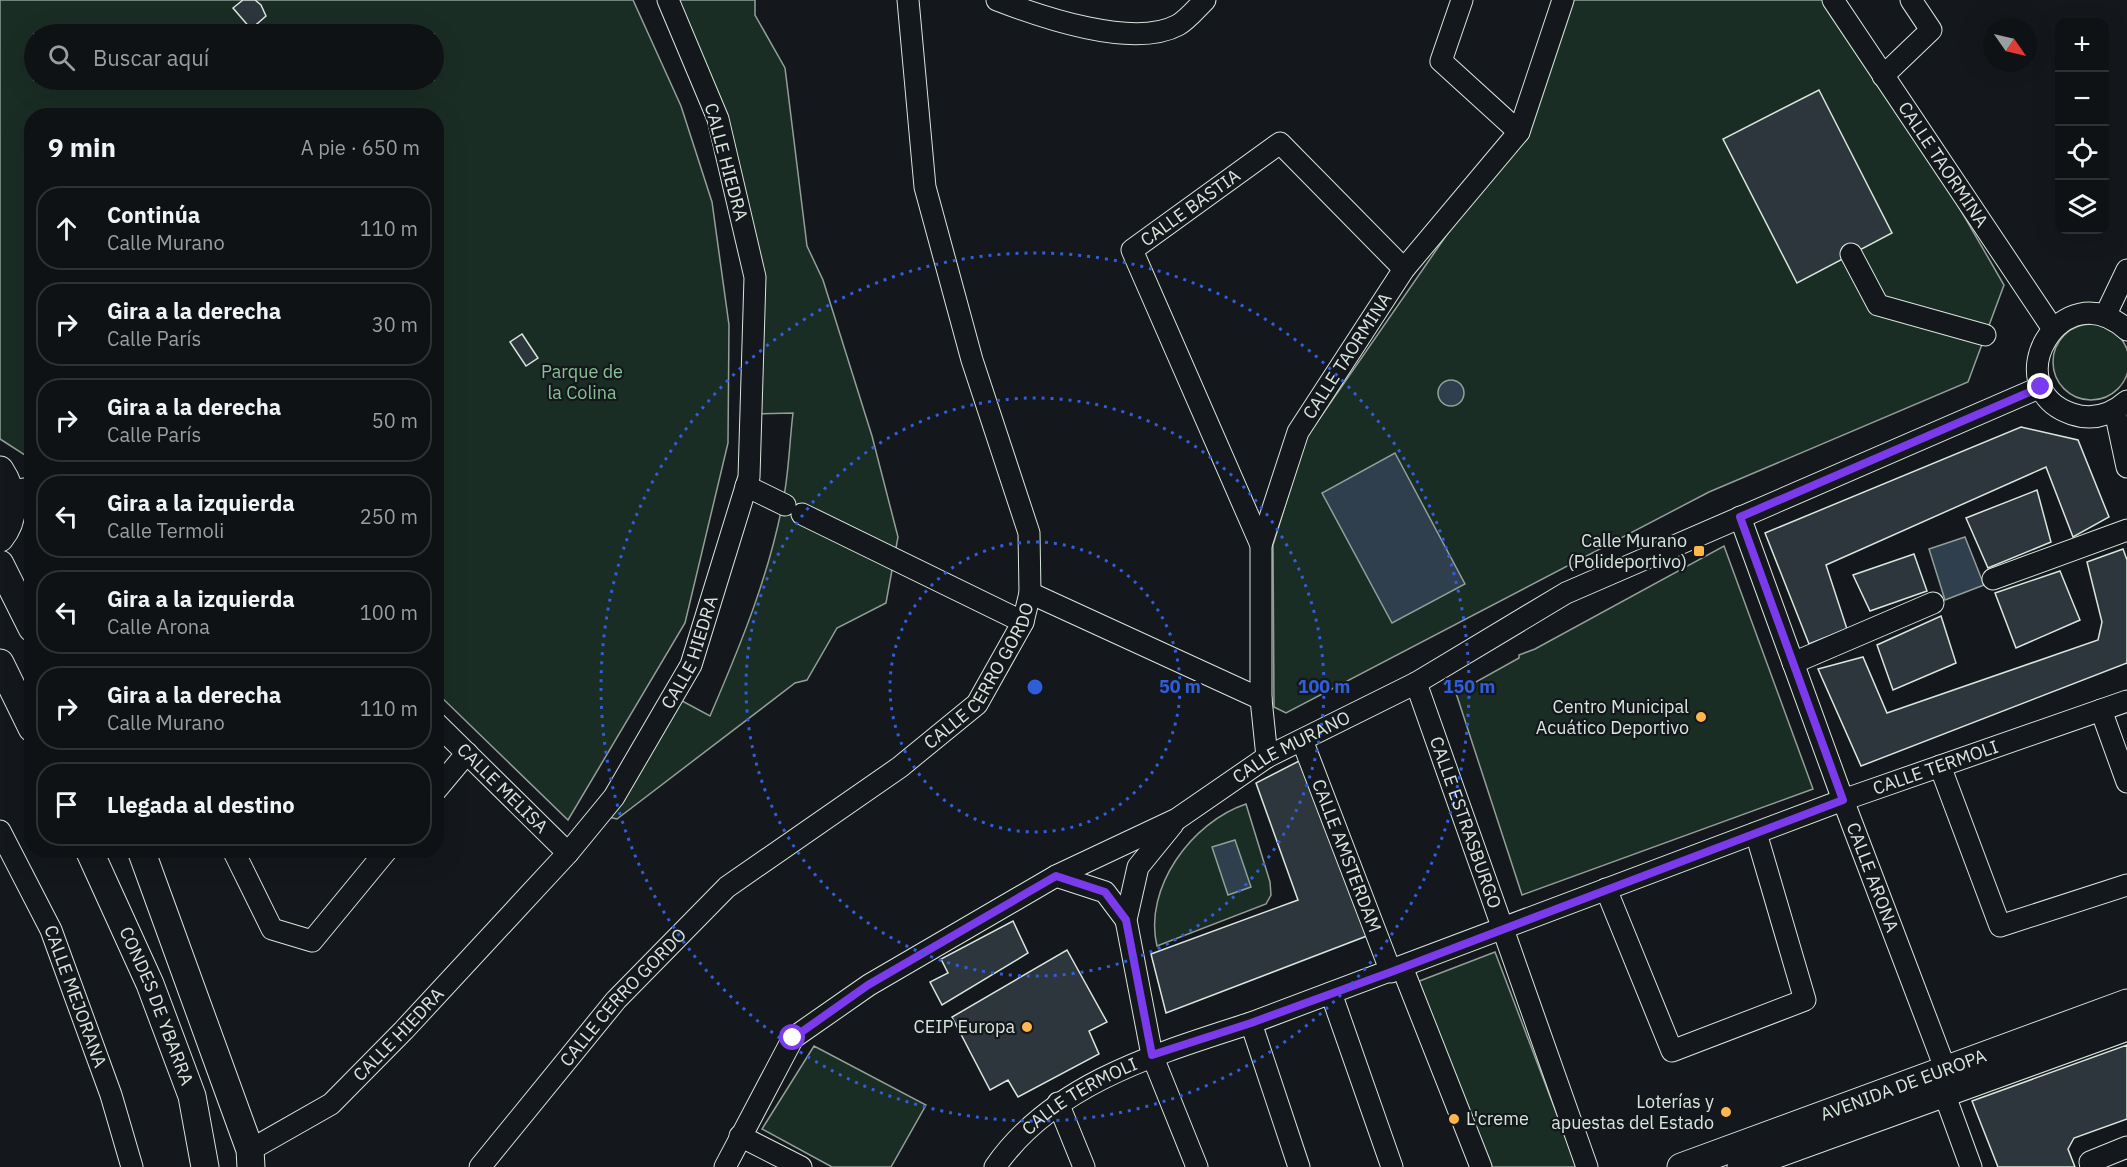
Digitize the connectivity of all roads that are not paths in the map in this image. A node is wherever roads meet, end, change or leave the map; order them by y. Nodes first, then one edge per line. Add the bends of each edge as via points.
1 (668, 0) edge
2 (997, 0) edge
3 (1205, 0) edge
4 (1462, 0) edge
5 (1563, 0) edge
6 (1833, 0) edge
7 (1911, 0) edge
8 (910, 2) edge
9 (1883, 76) junction
10 (1518, 132) junction
11 (1851, 254) dead end
12 (1404, 269) junction
13 (2127, 270) edge
14 (2105, 316) junction
15 (2053, 329) junction
16 (2127, 330) edge
17 (1985, 335) dead end
18 (2041, 387) junction
19 (2121, 406) edge
20 (2127, 467) edge
21 (14, 483) edge
22 (746, 486) junction
23 (1740, 517) junction
24 (2127, 530) edge
25 (0, 538) edge
26 (1261, 545) junction
27 (0, 564) edge
28 (1993, 579) dead end
29 (1030, 593) junction
30 (1932, 603) dead end
31 (24, 612) edge
32 (1023, 622) junction
33 (0, 663) edge
34 (1792, 663) junction
35 (1416, 683) junction
36 (1261, 699) junction
37 (2127, 701) edge
38 (2101, 710) junction
39 (24, 712) edge
40 (444, 731) edge
41 (1302, 740) junction
42 (467, 753) junction
43 (1267, 757) junction
44 (1940, 766) junction
45 (444, 780) edge
46 (2127, 782) edge
47 (1843, 800) junction
48 (1177, 819) junction
49 (0, 831) edge
50 (1756, 833) junction
51 (568, 852) junction
52 (93, 858) edge
53 (144, 858) edge
54 (237, 858) edge
55 (380, 858) edge
56 (1056, 876) junction
57 (2127, 885) edge
58 (1606, 889) junction
59 (1126, 920) junction
60 (1504, 927) junction
61 (1396, 969) junction
62 (1331, 993) junction
63 (2127, 1003) edge
64 (1251, 1023) junction
65 (2127, 1027) edge
66 (1152, 1055) junction
67 (1945, 1081) junction
68 (1058, 1102) junction
69 (740, 1136) junction
70 (2127, 1147) edge
71 (250, 1159) edge
72 (132, 1167) edge
73 (205, 1167) edge
74 (480, 1167) edge
75 (725, 1167) edge
76 (801, 1167) edge
77 (995, 1167) edge
78 (1084, 1167) edge
79 (1197, 1167) edge
80 (1299, 1167) edge
81 (1392, 1167) edge
82 (1481, 1167) edge
83 (1587, 1167) edge
84 (1681, 1167) edge
85 (1741, 1167) edge
86 (1971, 1167) edge
87 (2091, 1167) edge

1 - 22 street, CALLE HIEDRA via 718,119 755,277
2 - 3 street via 1103,33 1145,32 1177,25
4 - 10 street via 1441,61
5 - 10 street, CALLE TAORMINA
6 - 9 street, CALLE TAORMINA
7 - 9 street via 1930,30
8 - 29 street, CALLE CERRO GORDO via 925,187 972,360 1029,533
9 - 15 street, CALLE TAORMINA
10 - 12 street, CALLE TAORMINA
11 - 17 street via 1878,306
12 - 26 street, CALLE TAORMINA via 1298,432
12 - 26 street, CALLE BASTIA via 1280,143 1132,250
13 - 14 street
14 - 15 street via 2077,315
14 - 16 street
15 - 18 street via 2038,356
18 - 19 street via 2065,412 2081,417 2099,417
18 - 23 street, CALLE MURANO
19 - 20 street
21 - 25 main road via 9,522
22 - 32 street
22 - 51 street, CALLE HIEDRA via 692,665 614,797
23 - 34 street, CALLE ARONA
23 - 35 street, CALLE MURANO via 1566,593
24 - 28 street
26 - 36 street, CALLE TAORMINA
27 - 31 main road
29 - 32 street, CALLE CERRO GORDO
29 - 36 street
30 - 34 street
32 - 74 street, CALLE CERRO GORDO via 977,704 900,767 727,886 616,1000
33 - 39 main road
34 - 47 street, CALLE ARONA
35 - 41 street, CALLE MURANO
35 - 60 street, CALLE ESTRASBURGO
36 - 43 street, CALLE TAORMINA
37 - 38 street, CALLE TERMOLI
38 - 44 street, CALLE TERMOLI
38 - 46 street
40 - 42 street, CALLE MELISA
41 - 43 street, CALLE MURANO
41 - 61 street, CALLE AMSTERDAM
42 - 45 street
42 - 51 street, CALLE MELISA
43 - 48 street, CALLE MURANO
44 - 47 street, CALLE TERMOLI
44 - 57 street via 2000,926
47 - 50 street, CALLE TERMOLI
47 - 67 street, CALLE ARONA
48 - 56 street, CALLE MURANO
48 - 59 street via 1138,867
49 - 72 street, CALLE MEJORANA via 51,930 111,1095
50 - 58 street, CALLE TERMOLI
50 - 58 street via 1805,1000 1672,1051
51 - 71 street, CALLE HIEDRA via 331,1104
52 - 73 main road, CONDES DE YBARRA via 150,984 192,1096
53 - 71 main road, CONDES DE YBARRA
54 - 55 street via 272,929 312,942
56 - 59 street via 1105,892
56 - 69 street, CALLE MURANO via 868,985 793,1038
58 - 60 street, CALLE TERMOLI
59 - 66 street
60 - 61 street, CALLE TERMOLI
60 - 83 street, CALLE ESTRASBURGO
61 - 62 street, CALLE TERMOLI
61 - 82 street, CALLE AMSTERDAM
62 - 64 street, CALLE TERMOLI
62 - 81 street
63 - 67 main road, AVENIDA DE EUROPA
64 - 66 street, CALLE TERMOLI
64 - 80 street
65 - 67 main road, AVENIDA DE EUROPA
66 - 68 street, CALLE TERMOLI
66 - 79 street
67 - 84 main road, AVENIDA DE EUROPA
67 - 85 main road, AVENIDA DE EUROPA
67 - 86 street, CALLE ARONA
68 - 77 street, CALLE TERMOLI via 1008,1149
68 - 78 street
69 - 75 street, CALLE MURANO
69 - 76 street
70 - 87 street via 2090,1162

